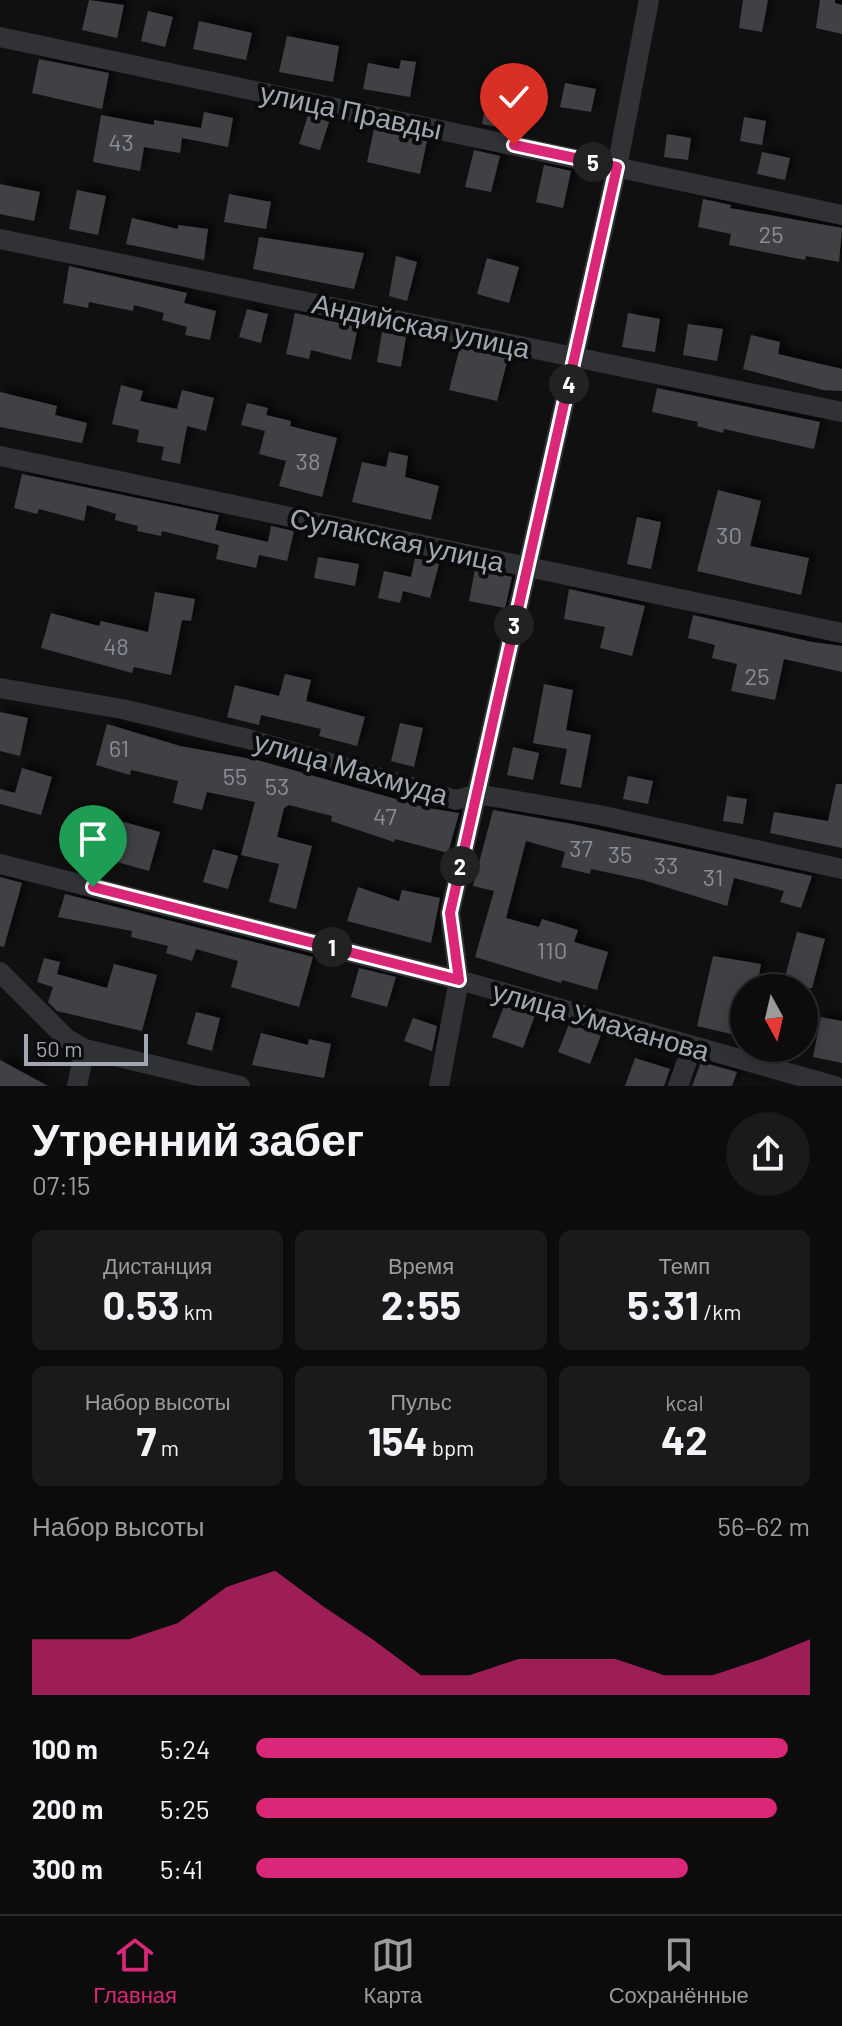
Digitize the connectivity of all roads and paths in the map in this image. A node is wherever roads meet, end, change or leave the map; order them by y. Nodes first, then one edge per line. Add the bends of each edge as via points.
1 (649, 0) edge
2 (0, 37) edge
3 (617, 167) junction
4 (842, 215) edge
5 (0, 239) edge
6 (575, 358) junction
7 (842, 412) edge
8 (0, 456) edge
9 (527, 567) junction
10 (842, 633) edge
11 (0, 688) edge
12 (477, 794) junction
13 (0, 864) edge
14 (842, 869) edge
15 (0, 972) edge
16 (459, 980) junction
17 (692, 1047) junction
18 (85, 1049) junction
19 (77, 1086) edge
20 (240, 1086) edge
21 (439, 1086) edge
22 (678, 1086) edge
23 (835, 1086) edge

1 - 3 street, улица Умаханова
2 - 3 street, улица Правды
3 - 4 street, улица Правды
3 - 6 street, улица Умаханова
5 - 6 street, Андийская улица
6 - 7 street, Андийская улица
6 - 9 street, улица Умаханова
8 - 9 street, Сулакская улица
9 - 10 street, Сулакская улица
9 - 12 street, улица Умаханова
11 - 12 street, улица Махмуда via 122,709 248,739 456,800
12 - 14 street, улица Махмуда
12 - 16 street, улица Умаханова via 450,913
13 - 16 street, улица Умаханова
15 - 18 street via 67,1039
16 - 17 street, улица Умаханова
16 - 21 street, улица Умаханова
17 - 22 street
17 - 23 street, улица Умаханова
18 - 19 street
18 - 20 street

